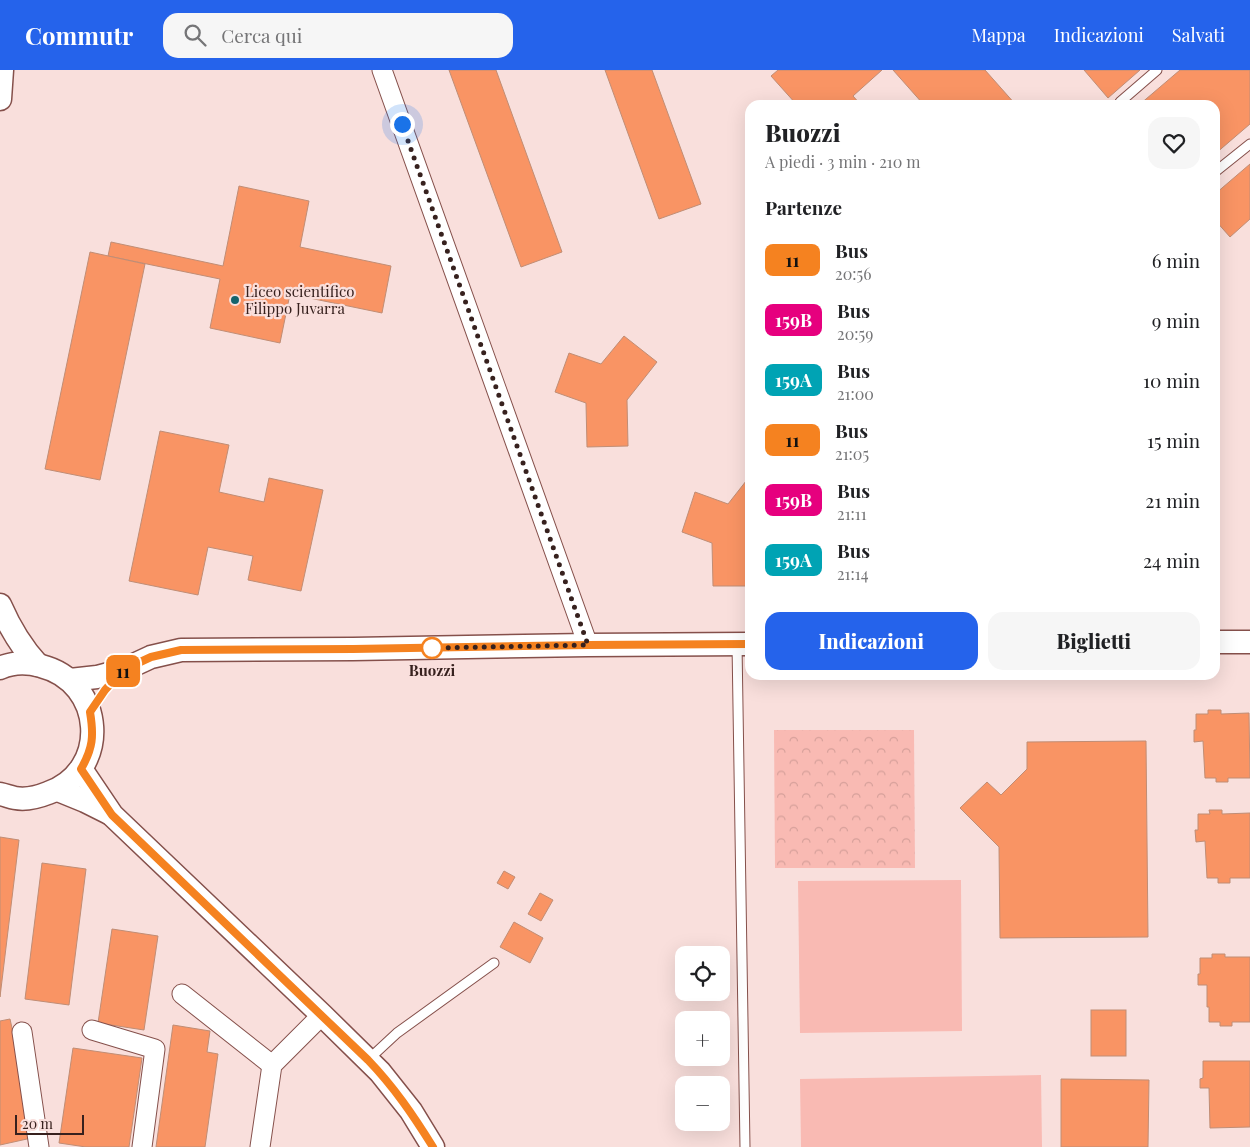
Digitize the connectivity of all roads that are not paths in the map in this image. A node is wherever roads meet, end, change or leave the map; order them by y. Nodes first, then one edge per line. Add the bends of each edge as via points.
1 (2, 70) edge
2 (382, 70) edge
3 (1157, 70) edge
4 (0, 99) edge
5 (1122, 100) edge
6 (1250, 144) edge
7 (1220, 168) edge
8 (0, 605) edge
9 (1220, 642) edge
10 (1250, 642) edge
11 (743, 644) edge
12 (588, 645) junction
13 (38, 665) junction
14 (0, 668) edge
15 (123, 670) junction
16 (70, 680) junction
17 (90, 712) junction
18 (81, 769) junction
19 (58, 790) junction
20 (0, 794) edge
21 (112, 815) junction
22 (494, 963) dead end
23 (182, 994) dead end
24 (322, 1015) junction
25 (92, 1030) dead end
26 (22, 1032) dead end
27 (368, 1060) junction
28 (272, 1065) junction
29 (40, 1147) edge
30 (142, 1147) edge
31 (260, 1147) edge
32 (433, 1147) edge
33 (745, 1147) edge

1 - 4 street
2 - 12 street
3 - 5 lane
6 - 7 lane
8 - 13 street via 13,632
9 - 10 street
11 - 12 street
11 - 33 lane
12 - 15 street via 181,650 151,657
13 - 14 street via 29,662
13 - 16 street via 51,668
15 - 16 street
15 - 17 street
16 - 17 street via 82,694
17 - 18 street via 92,742
18 - 19 street
18 - 21 street
19 - 20 street via 38,797 16,798
19 - 21 street
21 - 24 street
22 - 27 lane via 397,1032
23 - 28 street
24 - 27 street
24 - 28 street
25 - 30 street via 155,1049
26 - 29 street
27 - 32 street via 411,1111
28 - 31 street

